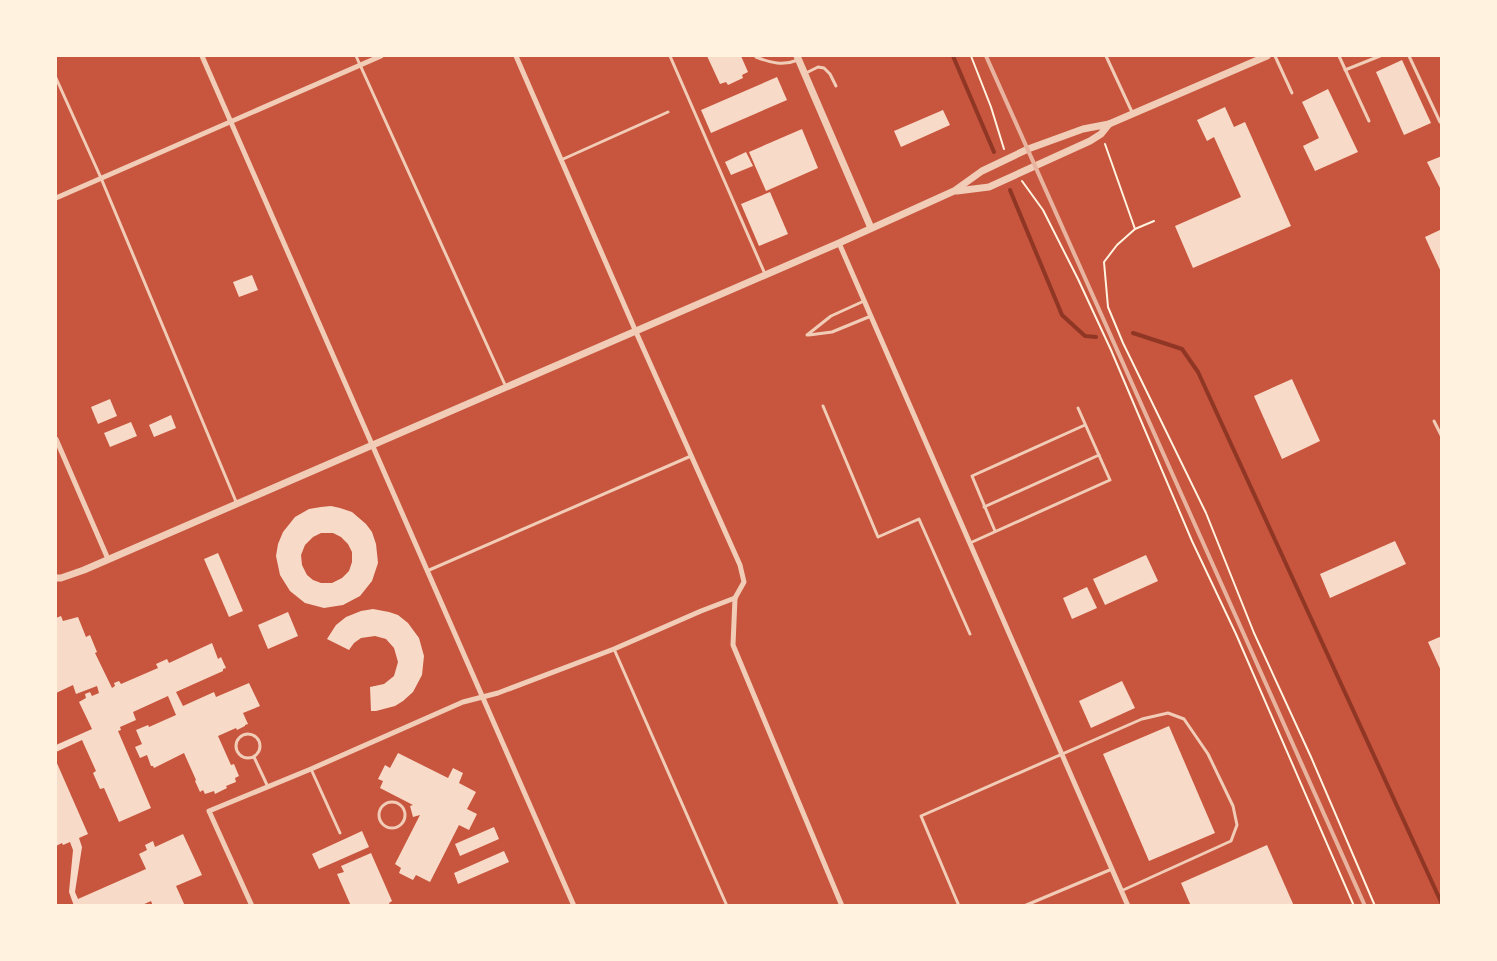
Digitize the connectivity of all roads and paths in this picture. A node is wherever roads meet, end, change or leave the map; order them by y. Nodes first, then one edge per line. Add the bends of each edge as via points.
1 (202, 56) edge
2 (356, 56) edge
3 (381, 56) edge
4 (516, 56) edge
5 (670, 56) edge
6 (971, 56) edge
7 (1106, 56) edge
8 (1267, 56) edge
9 (1275, 56) edge
10 (1339, 56) edge
11 (1380, 56) edge
12 (1409, 56) edge
13 (756, 57) dead end
14 (798, 58) edge
15 (360, 64) junction
16 (1345, 70) junction
17 (805, 74) junction
18 (56, 78) edge
19 (836, 86) dead end
20 (1292, 93) dead end
21 (668, 112) dead end
22 (1133, 114) junction
23 (1370, 121) dead end
24 (1442, 121) edge
25 (231, 122) junction
26 (1109, 124) junction
27 (1101, 134) junction
28 (1007, 159) junction
29 (561, 160) junction
30 (1018, 173) junction
31 (101, 178) junction
32 (954, 191) junction
33 (56, 198) edge
34 (1154, 221) dead end
35 (871, 228) junction
36 (1135, 229) junction
37 (839, 243) junction
38 (765, 275) junction
39 (864, 301) junction
40 (871, 316) junction
41 (636, 332) junction
42 (506, 387) junction
43 (823, 406) dead end
44 (1078, 408) dead end
45 (1434, 421) dead end
46 (1086, 424) junction
47 (1442, 437) edge
48 (56, 439) edge
49 (372, 445) junction
50 (1099, 455) junction
51 (691, 456) junction
52 (237, 504) junction
53 (984, 507) junction
54 (995, 531) junction
55 (969, 543) junction
56 (108, 559) junction
57 (427, 571) junction
58 (56, 578) edge
59 (735, 598) junction
60 (970, 634) dead end
61 (614, 649) junction
62 (481, 697) junction
63 (1062, 753) junction
64 (254, 757) junction
65 (310, 769) junction
66 (268, 787) junction
67 (380, 821) joint
68 (340, 833) dead end
69 (1112, 869) junction
70 (1121, 891) junction
71 (252, 906) edge
72 (574, 906) edge
73 (727, 906) edge
74 (842, 906) edge
75 (959, 906) edge
76 (1024, 906) edge
77 (1128, 906) edge
78 (1354, 906) edge
79 (1375, 906) edge

1 - 25 street
2 - 15 lane
3 - 15 street
4 - 29 street
5 - 38 lane
6 - 28 path
7 - 22 lane
8 - 22 street
9 - 20 lane
10 - 16 lane
11 - 16 lane
12 - 24 lane
13 - 14 lane via 778,64
14 - 17 street
15 - 25 street
15 - 42 lane
16 - 23 lane
17 - 19 lane via 824,68
17 - 35 street
18 - 31 lane
21 - 29 lane
22 - 26 street
25 - 31 street
25 - 49 street
26 - 27 street
26 - 28 street via 1083,129
27 - 30 street
27 - 36 path
28 - 32 street
29 - 41 street
30 - 32 street via 989,187
30 - 78 path via 1043,210 1111,350
31 - 33 street
31 - 52 lane
32 - 35 street
34 - 36 path
35 - 37 street
36 - 79 path via 1104,262 1108,307 1206,513 1254,633
37 - 38 street
37 - 39 street
38 - 41 street
39 - 40 street
39 - 40 lane via 831,316 807,335 832,332
40 - 55 street
41 - 42 street
41 - 51 street
42 - 49 street
43 - 60 lane via 878,537 919,519
44 - 46 lane
45 - 47 lane
46 - 50 lane
46 - 53 lane via 972,476
48 - 56 street
49 - 52 street
49 - 57 street
50 - 53 lane
50 - 54 lane via 1110,480
51 - 57 lane
51 - 59 street via 740,565 744,582
52 - 56 street
53 - 54 lane
54 - 55 lane
55 - 63 street
56 - 58 street
57 - 62 street
59 - 61 street
59 - 74 street via 734,645
61 - 62 street
61 - 73 lane
62 - 65 street
62 - 72 street
63 - 69 street
63 - 70 lane via 1142,719 1168,713 1184,719 1208,754 1233,806 1237,825 1231,841
63 - 75 lane via 921,816
64 - 64 lane via 239,754 236,743 241,736 249,734 259,740 259,751
64 - 66 lane
65 - 66 street
65 - 68 lane
66 - 71 street via 209,811
67 - 67 lane via 397,827 404,819 403,810 396,803 386,804 380,811
69 - 70 street
69 - 76 lane
70 - 77 street

